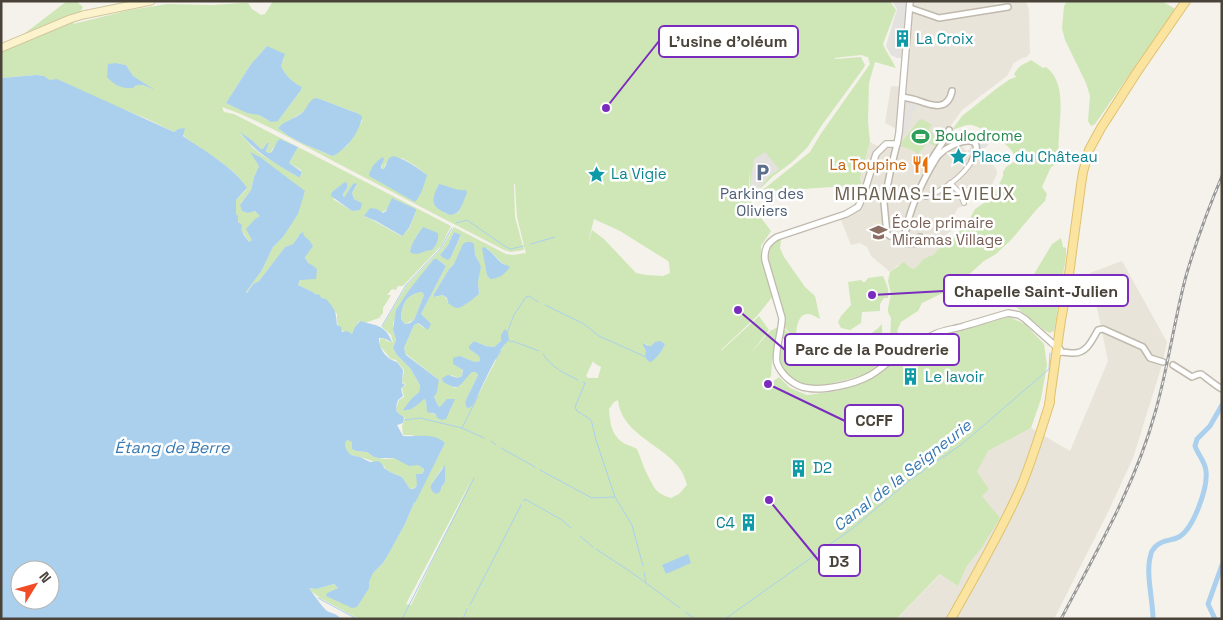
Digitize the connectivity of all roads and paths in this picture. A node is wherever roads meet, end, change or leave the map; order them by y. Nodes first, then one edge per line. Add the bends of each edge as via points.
1 (151, 1) edge
2 (910, 1) edge
3 (1186, 1) edge
4 (1008, 7) dead end
5 (910, 8) junction
6 (1, 48) edge
7 (952, 92) dead end
8 (902, 97) junction
9 (949, 130) dead end
10 (897, 144) junction
11 (972, 161) joint
12 (929, 170) junction
13 (950, 183) junction
14 (926, 197) dead end
15 (964, 203) dead end
16 (895, 238) junction
17 (935, 240) dead end
18 (1068, 282) junction
19 (1058, 349) junction
20 (1162, 362) dead end
21 (1173, 365) dead end
22 (1222, 389) edge
23 (1049, 405) junction
24 (951, 619) edge

1 - 6 main road via 70,19
2 - 5 street
3 - 18 main road via 1108,116 1090,150 1080,185
4 - 5 street via 939,18
5 - 8 street
7 - 8 street via 951,98 939,106
8 - 10 street
9 - 12 street via 930,162
10 - 16 street via 884,204 887,234
10 - 19 street via 886,144 876,154 860,204 852,211 777,237 766,247 765,260 782,318 776,359 784,374 794,383 810,389 852,383 868,377 938,333 1008,313 1023,317
11 - 12 street via 977,146 971,141 960,142 940,154
11 - 13 street
12 - 16 street via 911,211 904,240
13 - 14 street
13 - 15 street
16 - 17 street via 907,244
18 - 19 main road
18 - 19 main road
19 - 20 street via 1075,353 1085,350 1098,330 1103,329 1144,347 1150,358
19 - 23 main road
19 - 23 main road via 1056,384
21 - 22 street via 1192,376 1202,374
23 - 24 main road via 1019,491

